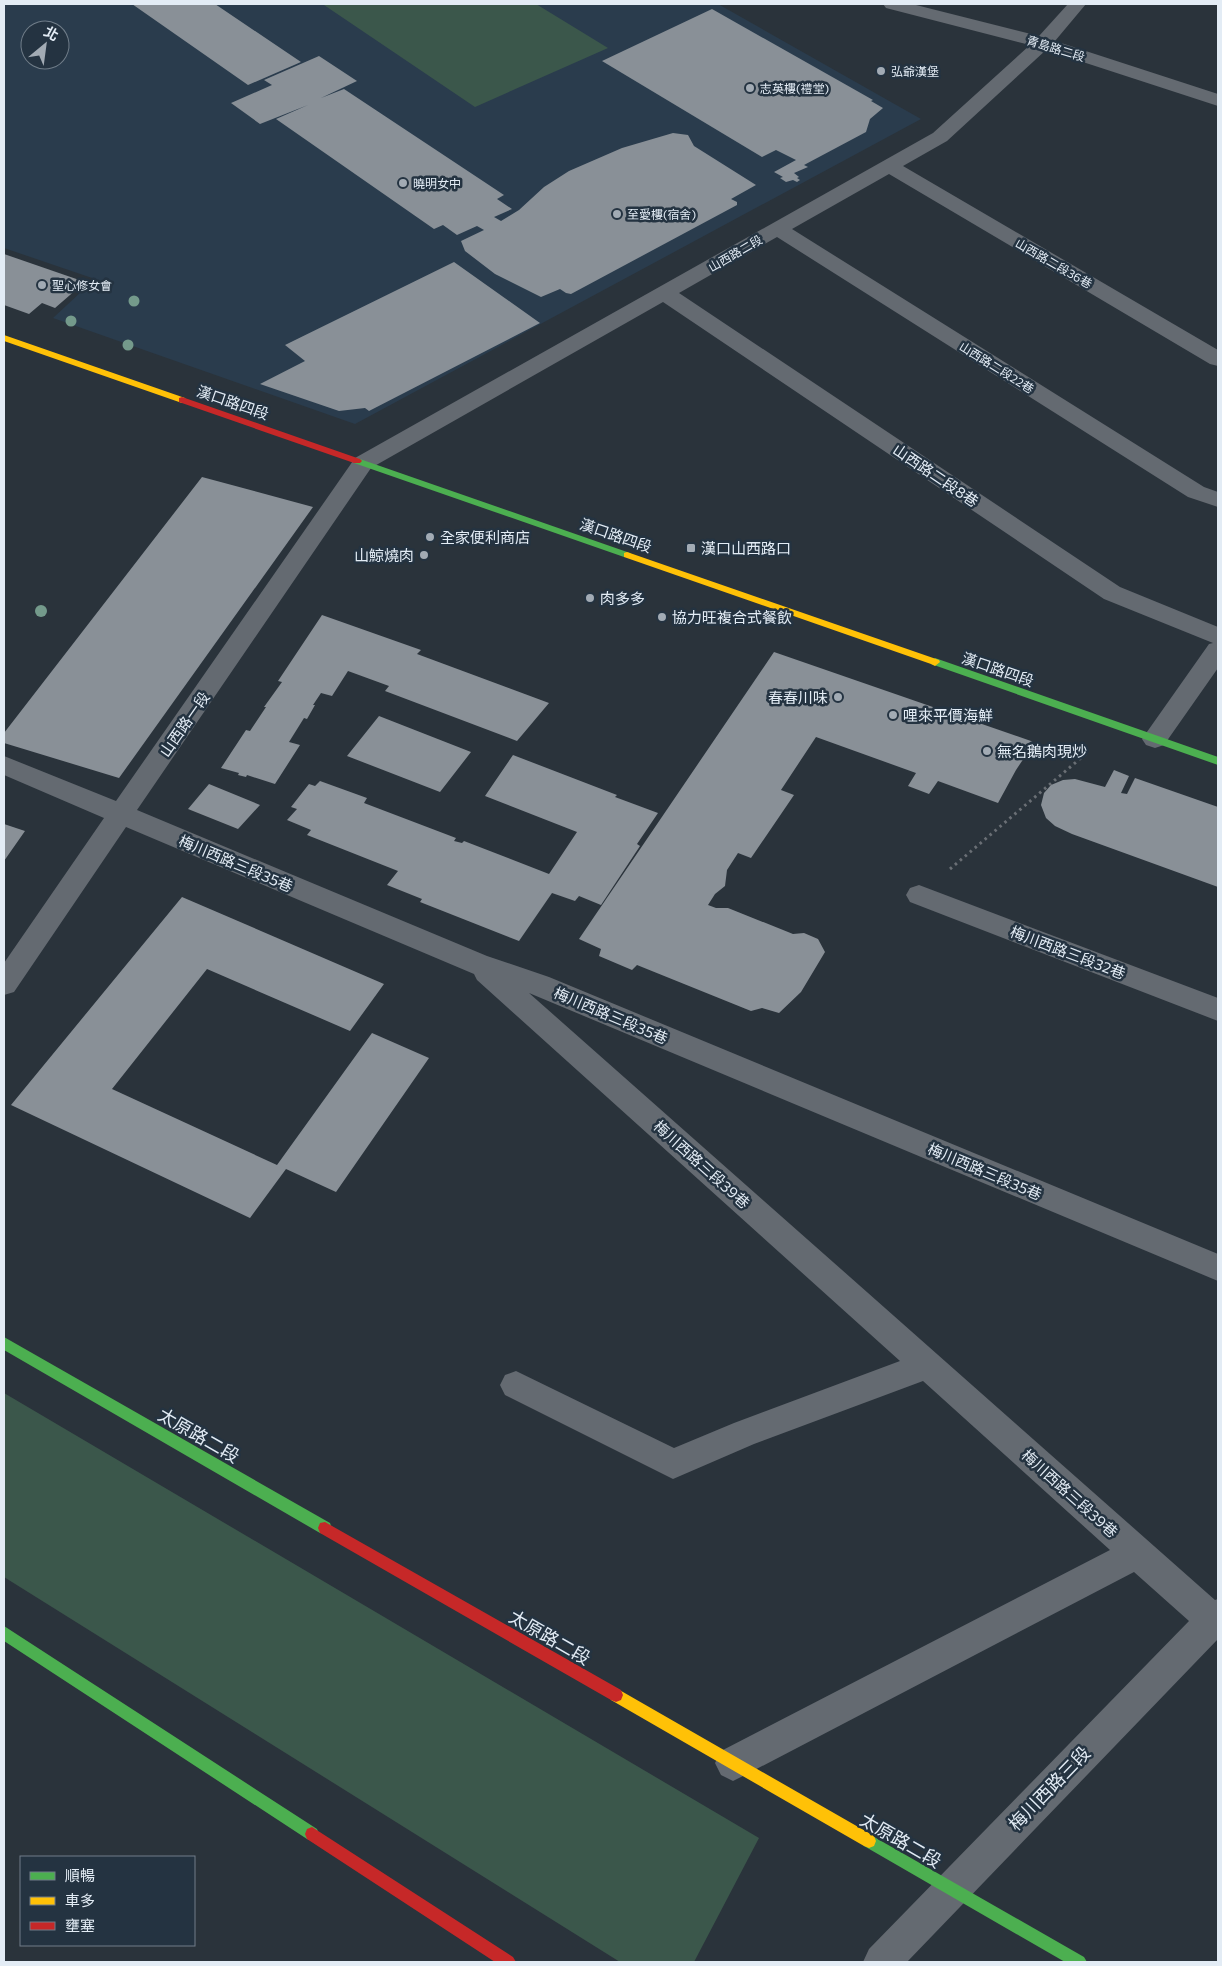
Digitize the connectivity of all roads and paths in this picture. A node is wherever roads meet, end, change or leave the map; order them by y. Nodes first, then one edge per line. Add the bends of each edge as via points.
1 (892, 4) edge
2 (1076, 4) edge
3 (1042, 43) junction
4 (1218, 100) edge
5 (889, 166) junction
6 (778, 229) junction
7 (664, 293) junction
8 (4, 338) edge
9 (1218, 360) edge
10 (363, 463) junction
11 (1218, 500) edge
12 (1218, 636) edge
13 (1218, 650) edge
14 (1118, 726) junction
15 (1156, 739) junction
16 (1218, 761) edge
17 (4, 765) edge
18 (121, 815) junction
19 (919, 895) joint
20 (477, 964) junction
21 (4, 984) edge
22 (1218, 1010) edge
23 (1218, 1268) edge
24 (4, 1342) edge
25 (928, 1365) junction
26 (516, 1385) dead end
27 (1137, 1552) junction
28 (1216, 1617) edge
29 (4, 1633) edge
30 (733, 1763) junction
31 (951, 1888) junction
32 (508, 1962) edge
33 (882, 1962) edge
34 (1079, 1962) edge

1 - 3 street, 青島路二段
2 - 3 street, 山西路二段
3 - 4 street, 青島路二段
3 - 5 street, 山西路二段 via 940,137
5 - 6 street, 山西路二段
5 - 9 street, 山西路二段36巷
6 - 7 street, 山西路二段
6 - 11 street, 山西路二段22巷 via 1196,492
7 - 10 street, 山西路二段
7 - 12 street, 山西路二段8巷 via 1112,594
8 - 10 street, 漢口路四段
10 - 14 street, 漢口路四段
10 - 18 street, 山西路一段
13 - 15 street
14 - 15 street, 漢口路四段
14 - 19 path
15 - 16 street, 漢口路四段
17 - 18 street, 梅川西路三段35巷
18 - 20 street, 梅川西路三段35巷
18 - 21 street, 山西路一段
19 - 22 street, 梅川西路三段32巷
20 - 23 street, 梅川西路三段35巷 via 539,985
20 - 25 street, 梅川西路三段39巷
24 - 30 street, 太原路二段
25 - 26 street via 745,1433 673,1464
25 - 27 street, 梅川西路三段39巷
27 - 28 street, 梅川西路三段39巷
27 - 30 street
28 - 31 street, 梅川西路三段
29 - 32 street
30 - 31 street, 太原路二段
31 - 33 street, 梅川西路三段
31 - 34 street, 太原路二段

